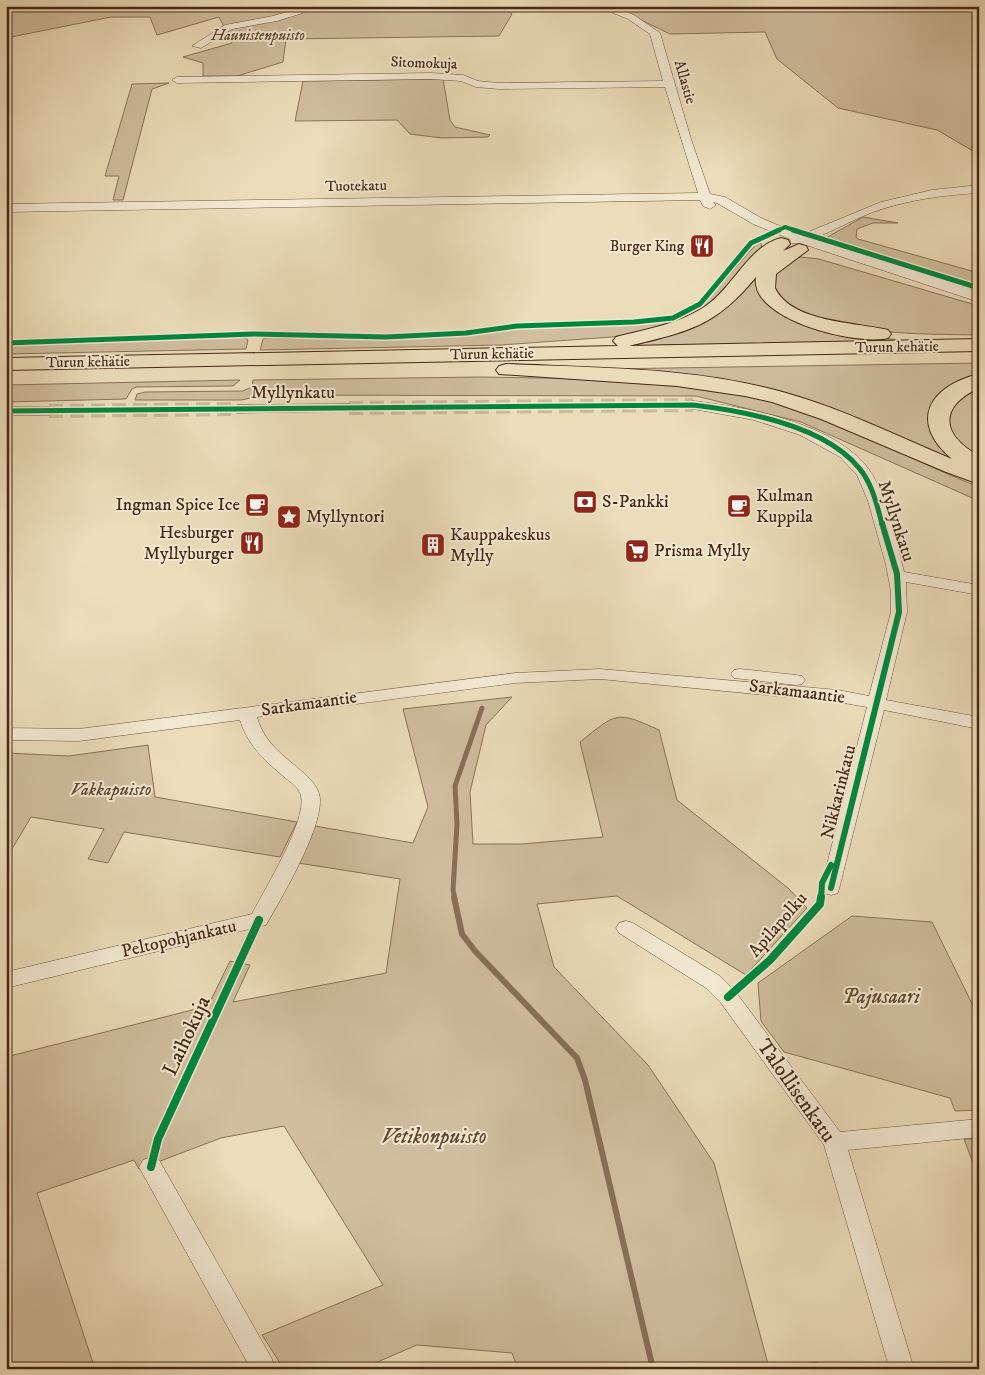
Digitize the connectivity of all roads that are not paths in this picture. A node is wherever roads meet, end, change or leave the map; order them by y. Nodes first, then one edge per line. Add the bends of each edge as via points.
1 (320, 6) edge
2 (601, 6) edge
3 (197, 46) dead end
4 (177, 80) dead end
5 (669, 84) junction
6 (979, 189) edge
7 (706, 196) junction
8 (6, 208) edge
9 (794, 244) junction
10 (979, 299) edge
11 (979, 341) edge
12 (979, 345) edge
13 (508, 354) junction
14 (979, 358) edge
15 (6, 364) edge
16 (468, 367) junction
17 (6, 376) edge
18 (979, 380) edge
19 (693, 405) tunnel mouth
20 (349, 408) tunnel mouth
21 (237, 409) tunnel mouth
22 (6, 411) edge
23 (49, 411) tunnel mouth
24 (979, 465) edge
25 (979, 477) edge
26 (898, 576) junction
27 (979, 590) edge
28 (878, 697) junction
29 (979, 711) edge
30 (247, 712) junction
31 (979, 723) edge
32 (6, 734) edge
33 (831, 888) dead end
34 (626, 928) dead end
35 (6, 980) edge
36 (979, 1128) edge
37 (834, 1142) junction
38 (151, 1167) dead end
39 (262, 1368) edge
40 (902, 1368) edge

1 - 3 street via 229,27
2 - 5 street, Allastie via 631,17 655,33
4 - 5 street, Sitomokuja via 431,76 463,78 476,84 498,86
5 - 7 street, Allastie
6 - 9 street via 942,192 885,204
7 - 8 street, Tuotekatu
7 - 9 street via 720,200
7 - 9 street, Allastie via 707,204 724,214
9 - 10 street
9 - 11 highway via 773,265 764,281 770,296 787,310 816,322 852,330
9 - 13 highway via 762,256 725,300 688,323 621,341
12 - 13 highway, Turun kehätie
13 - 15 highway, Turun kehätie
14 - 16 highway, Turun kehätie
16 - 17 highway, Turun kehätie
16 - 25 highway via 678,380 757,392 820,411
18 - 24 highway via 949,395 940,404 936,416 946,442
19 - 26 street, Myllynkatu via 724,409 788,427 825,441 851,459 868,481
20 - 21 street, Myllynkatu
22 - 23 street
26 - 27 street
26 - 28 street, Myllynkatu via 901,587 899,612
28 - 29 street, Sarkamaantie
28 - 30 street, Sarkamaantie via 613,675 515,678
28 - 31 street, Sarkamaantie
28 - 33 street, Nikkarinkatu
30 - 32 street, Sarkamaantie via 79,735
30 - 35 street, Peltopohjankatu via 255,739 264,751 303,783 311,799 307,821 259,920
34 - 37 street, Talollisenkatu via 713,982 728,997
36 - 37 street
37 - 40 street, Talollisenkatu
38 - 39 street

